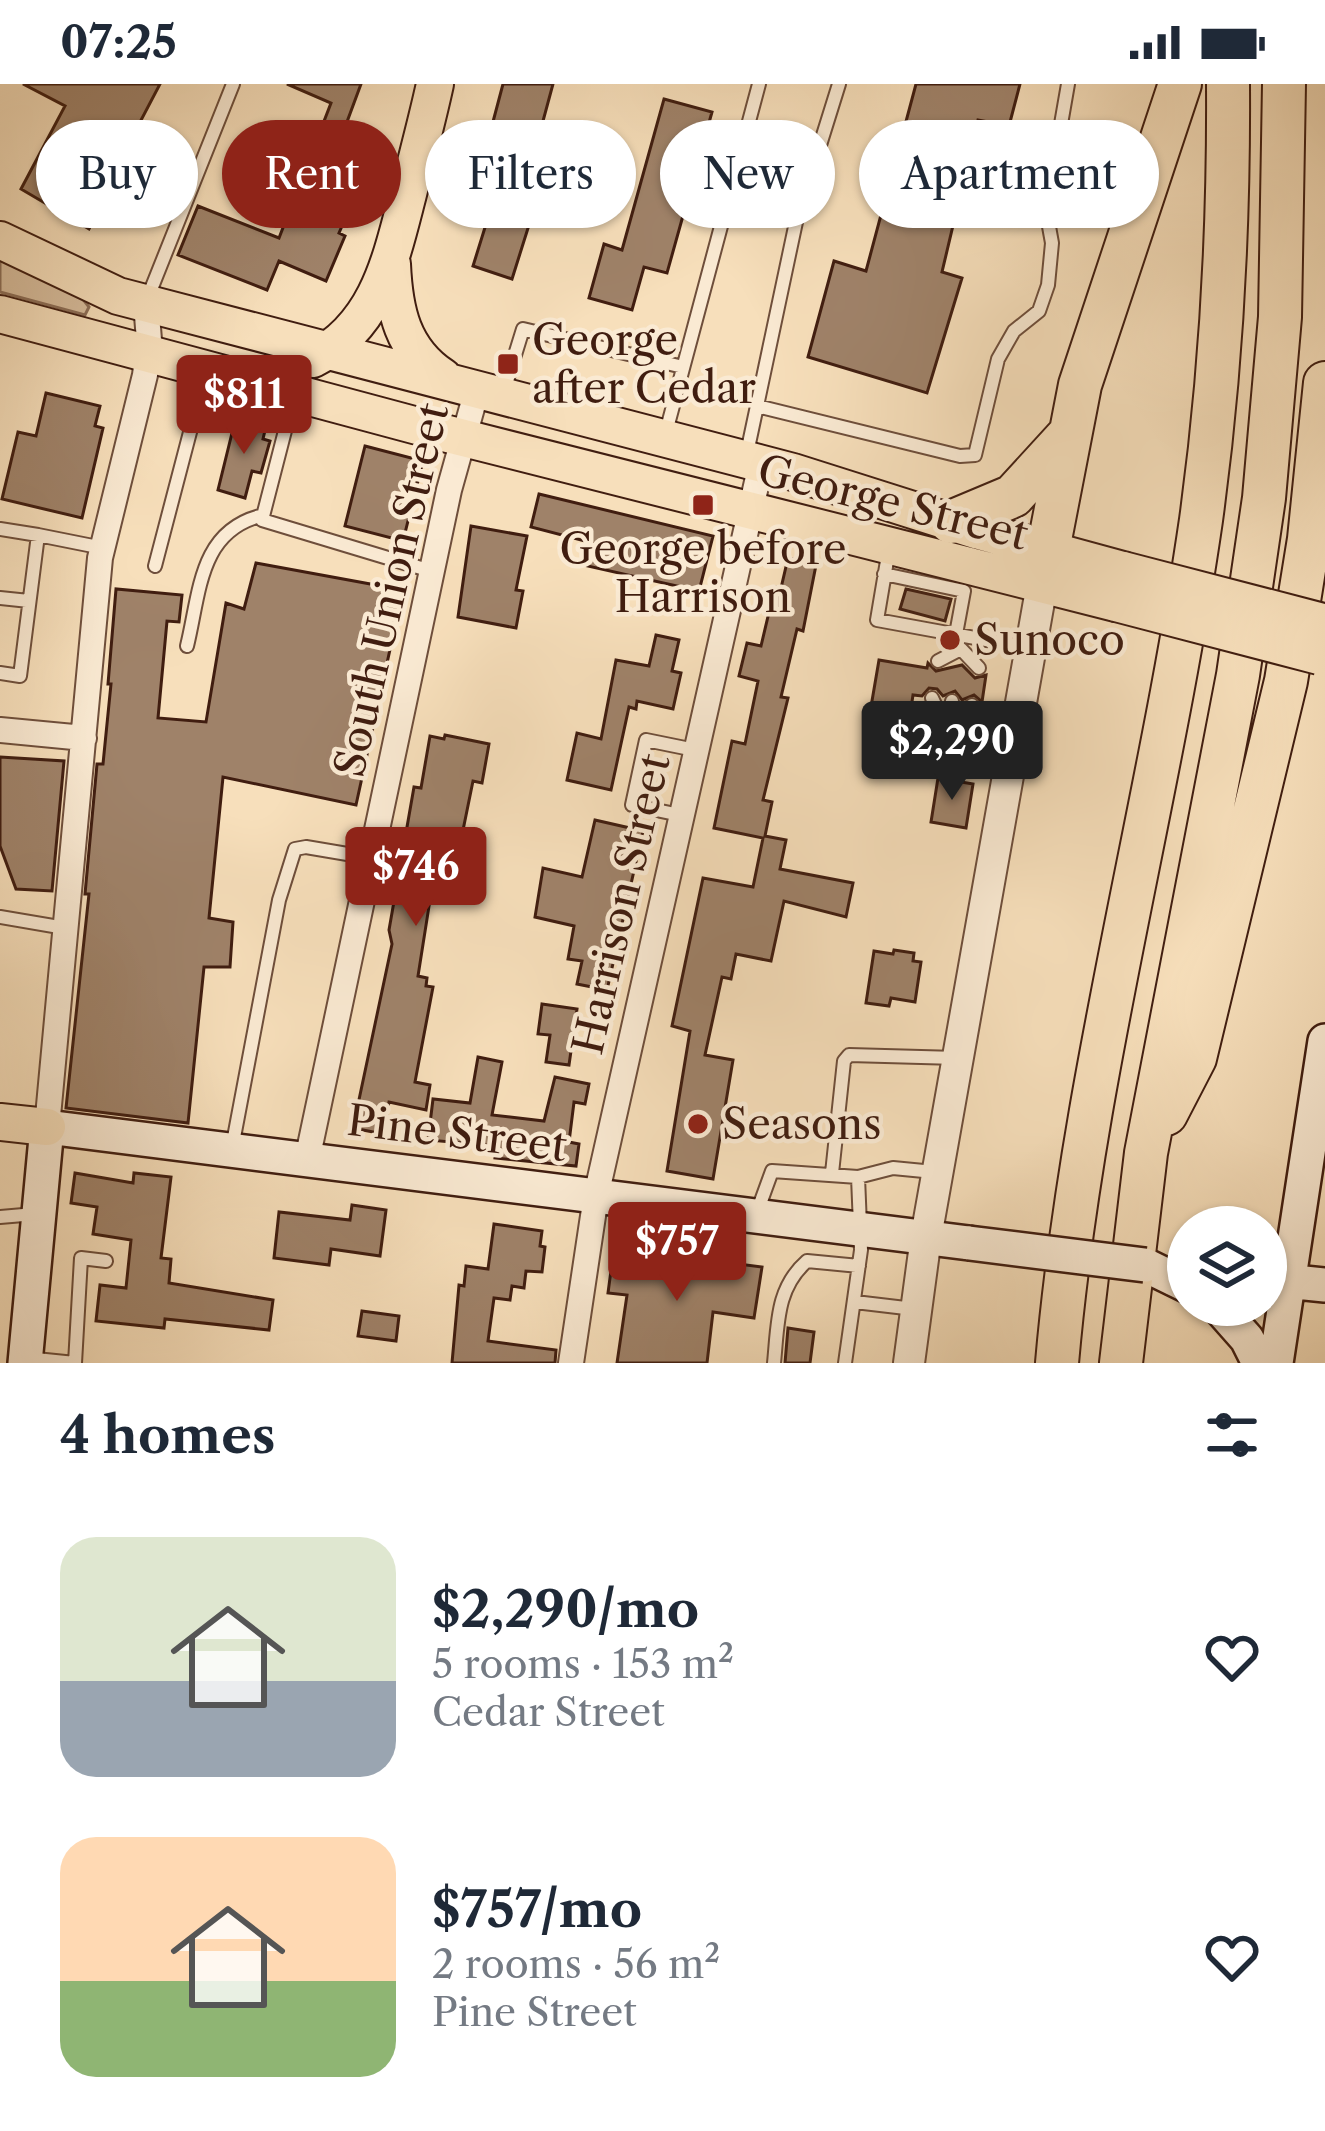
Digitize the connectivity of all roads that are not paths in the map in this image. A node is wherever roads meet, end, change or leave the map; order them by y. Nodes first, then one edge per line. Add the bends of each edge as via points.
1 (233, 84) edge
2 (435, 84) edge
3 (759, 84) edge
4 (839, 84) edge
5 (1068, 84) edge
6 (1180, 84) edge
7 (1228, 84) edge
8 (1284, 84) edge
9 (0, 239) edge
10 (392, 256) junction
11 (146, 303) junction
12 (0, 314) edge
13 (148, 354) junction
14 (308, 364) junction
15 (683, 367) junction
16 (220, 374) junction
17 (1325, 383) edge
18 (478, 390) junction
19 (757, 406) junction
20 (451, 435) junction
21 (1068, 436) junction
22 (664, 439) junction
23 (753, 462) junction
24 (748, 512) junction
25 (260, 516) junction
26 (951, 522) junction
27 (0, 529) edge
28 (38, 535) junction
29 (103, 548) junction
30 (887, 561) junction
31 (155, 566) dead end
32 (1045, 568) junction
33 (431, 571) junction
34 (0, 598) edge
35 (29, 601) junction
36 (1323, 639) edge
37 (960, 640) junction
38 (187, 646) dead end
39 (1030, 649) junction
40 (938, 661) dead end
41 (958, 664) dead end
42 (979, 668) dead end
43 (0, 674) edge
44 (932, 698) dead end
45 (952, 701) dead end
46 (972, 705) dead end
47 (0, 730) edge
48 (947, 730) junction
49 (1015, 737) junction
50 (84, 738) junction
51 (695, 751) junction
52 (680, 815) junction
53 (371, 858) junction
54 (0, 917) edge
55 (66, 929) junction
56 (1325, 1041) edge
57 (958, 1058) junction
58 (0, 1122) edge
59 (46, 1127) junction
60 (232, 1150) junction
61 (1146, 1153) junction
62 (307, 1160) junction
63 (938, 1172) junction
64 (832, 1173) junction
65 (858, 1177) junction
66 (596, 1196) junction
67 (38, 1214) junction
68 (756, 1216) junction
69 (0, 1217) edge
70 (860, 1228) junction
71 (1287, 1230) edge
72 (926, 1237) junction
73 (106, 1261) dead end
74 (1145, 1265) junction
75 (859, 1266) junction
76 (1167, 1268) edge
77 (1167, 1276) edge
78 (1287, 1281) edge
79 (1325, 1285) edge
80 (855, 1302) junction
81 (916, 1310) junction
82 (1236, 1326) edge
83 (1276, 1326) edge
84 (25, 1361) edge
85 (571, 1363) edge
86 (773, 1363) edge
87 (845, 1363) edge
88 (909, 1363) edge
89 (1057, 1363) edge
90 (1121, 1363) edge
91 (1259, 1363) edge
92 (1276, 1363) edge

1 - 11 lane
2 - 10 main road
3 - 15 lane
4 - 19 lane via 796,222
5 - 19 lane via 1046,210 1048,285 1039,311 1014,331 998,359 975,455
6 - 21 highway
7 - 89 highway via 1223,289 1201,518 1086,1134
8 - 61 highway via 1281,294 1262,519
9 - 11 main road
10 - 14 main road via 350,333
10 - 18 main road via 404,334 426,366
11 - 13 street
11 - 14 main road
12 - 13 main road
13 - 16 main road
13 - 29 street
14 - 16 main road
14 - 18 main road, George Street
14 - 20 main road, George Street
14 - 25 lane
15 - 18 lane via 523,329
15 - 22 lane
16 - 31 lane
17 - 61 highway via 1306,560 1276,724 1195,1058
18 - 20 street, South Union Street
18 - 22 main road, George Street
19 - 23 lane
20 - 24 main road, George Street
20 - 33 street, South Union Street
21 - 26 highway via 1012,496
21 - 32 highway
22 - 23 main road, George Street
23 - 24 street, Harrison Street
23 - 26 main road, George Street
24 - 30 main road, George Street
24 - 51 street, Harrison Street
25 - 33 lane
25 - 38 lane via 223,533 209,555
26 - 32 main road, George Street
27 - 28 lane
28 - 29 lane
28 - 35 lane
29 - 50 street
30 - 32 main road, George Street
30 - 37 lane via 964,591
30 - 37 lane via 878,620
32 - 36 main road, George Street, bridge
32 - 39 street
33 - 53 street, South Union Street
34 - 35 lane
35 - 43 lane via 20,676
37 - 39 lane
37 - 40 lane
37 - 41 lane
37 - 42 lane
39 - 49 street
44 - 48 lane
45 - 48 lane
46 - 48 lane
47 - 50 street
48 - 49 lane
49 - 57 street
50 - 55 street
51 - 52 street, Harrison Street
51 - 52 lane via 646,740 632,805
52 - 66 street, Harrison Street
53 - 60 lane via 295,849
53 - 62 street, South Union Street
54 - 55 lane
55 - 59 street
56 - 71 main road
57 - 63 street
57 - 64 lane via 849,1055
58 - 59 main road, Pine Street
59 - 60 main road, Pine Street
59 - 67 main road
60 - 62 main road, Pine Street
61 - 90 highway
62 - 66 main road, Pine Street
63 - 65 lane via 893,1168
63 - 72 street
64 - 65 lane
64 - 68 lane via 772,1171
65 - 70 lane
66 - 68 main road, Pine Street
66 - 85 street, Harrison Street
67 - 69 lane
67 - 84 main road
68 - 70 main road, Pine Street
70 - 72 main road, Pine Street
70 - 75 lane
72 - 74 main road, Pine Street, bridge
72 - 81 street
73 - 84 lane via 81,1258 75,1363
74 - 76 main road, Pine Street
74 - 77 main road
75 - 80 lane
75 - 86 lane via 807,1261 796,1271 782,1291
78 - 79 main road
80 - 81 lane
80 - 87 lane
81 - 88 street
82 - 91 main road
83 - 92 main road

